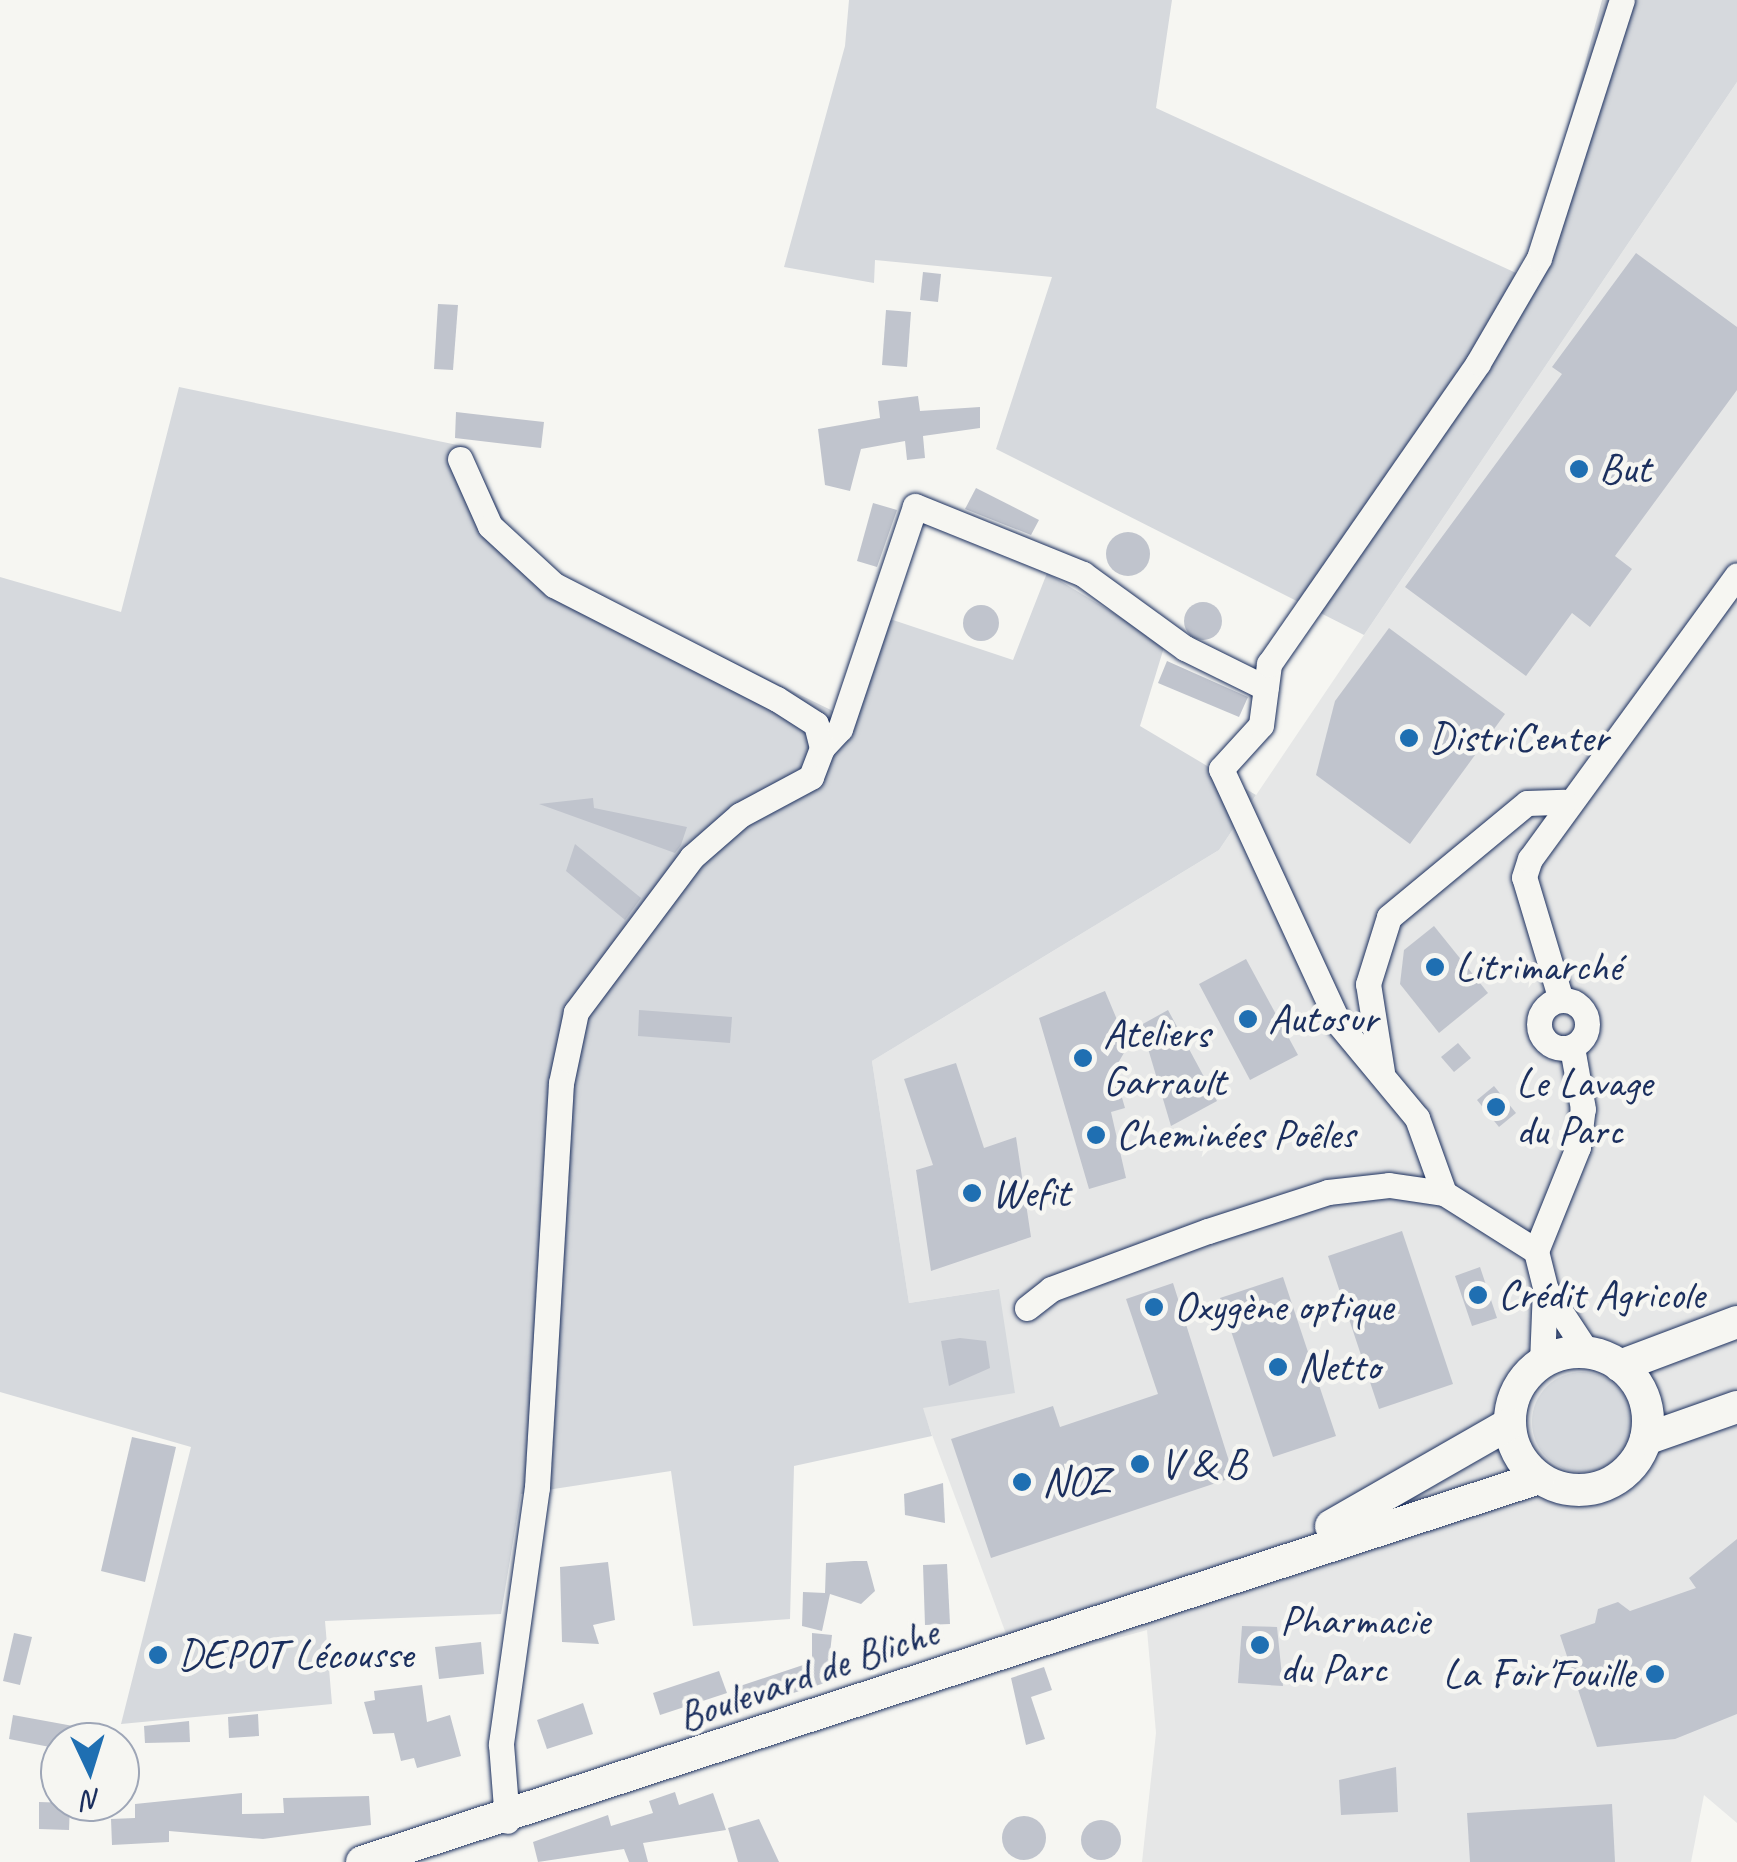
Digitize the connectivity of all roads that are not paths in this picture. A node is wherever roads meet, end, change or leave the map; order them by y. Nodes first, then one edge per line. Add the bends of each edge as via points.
1 (1622, 0) edge
2 (460, 459) dead end
3 (1737, 575) edge
4 (1266, 688) junction
5 (822, 748) junction
6 (1564, 802) junction
7 (1561, 1000) junction
8 (1572, 1047) junction
9 (1382, 1072) junction
10 (1444, 1193) junction
11 (1536, 1251) junction
12 (1546, 1288) junction
13 (1026, 1308) dead end
14 (1737, 1322) edge
15 (1588, 1352) junction
16 (1542, 1362) junction
17 (1620, 1366) junction
18 (1737, 1407) edge
19 (1509, 1424) junction
20 (1646, 1439) junction
21 (1539, 1478) junction
22 (1277, 1557) junction
23 (507, 1821) junction
24 (362, 1862) edge

1 - 4 street via 1539,258 1478,363 1269,664
2 - 5 street via 490,526 554,585 777,698 816,724
3 - 6 street
4 - 5 street via 1185,648 1083,574 916,506 840,728
4 - 9 street via 1260,724 1220,769 1316,958 1339,1024
5 - 23 street via 811,777 740,815 692,857 576,1012 562,1082 537,1488 501,1744
6 - 7 street via 1524,877
6 - 9 street via 1527,803 1388,917 1368,984
7 - 8 street via 1586,1016
7 - 8 street via 1543,1010 1539,1030 1551,1046
8 - 11 street via 1583,1109 1578,1147
9 - 10 street via 1416,1118
10 - 11 street
10 - 13 street via 1389,1185 1328,1192 1050,1289
11 - 12 street
12 - 15 street
12 - 16 street
14 - 17 main road
15 - 16 main road
15 - 17 main road
16 - 19 main road via 1517,1388
17 - 20 main road via 1644,1398
18 - 20 main road
19 - 21 main road
19 - 22 main road, Boulevard de Bliche
20 - 21 main road via 1608,1484 1572,1490
21 - 22 main road, Boulevard de Bliche
22 - 23 main road, Boulevard de Bliche
23 - 24 main road, Boulevard de Bliche

